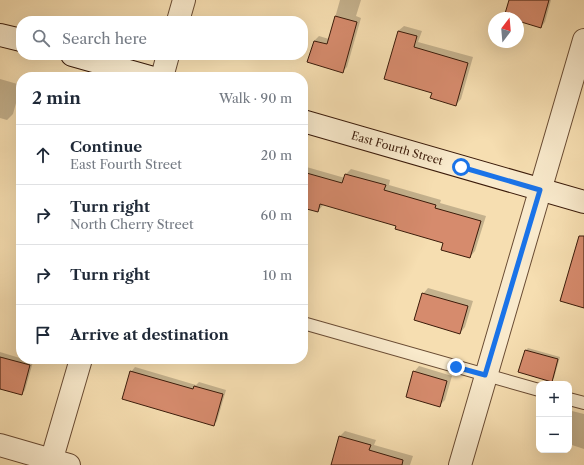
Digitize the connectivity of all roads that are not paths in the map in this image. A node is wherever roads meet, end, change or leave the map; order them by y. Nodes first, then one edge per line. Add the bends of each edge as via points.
1 (184, 0) edge
2 (179, 16) edge
3 (0, 34) edge
4 (16, 39) edge
5 (584, 40) edge
6 (90, 60) edge
7 (167, 60) edge
8 (132, 72) edge
9 (163, 72) edge
10 (308, 122) edge
11 (540, 190) junction
12 (584, 202) edge
13 (308, 324) edge
14 (80, 364) edge
15 (485, 375) junction
16 (536, 389) edge
17 (572, 400) edge
18 (584, 403) edge
19 (0, 445) edge
20 (57, 463) edge
21 (460, 465) edge

1 - 2 street
3 - 4 street
5 - 11 street
6 - 8 street
7 - 9 street
10 - 11 street, East Fourth Street
11 - 12 street, East Fourth Street
11 - 15 street
13 - 15 lane
14 - 20 street
15 - 16 lane
15 - 21 street
17 - 18 lane
19 - 20 street

